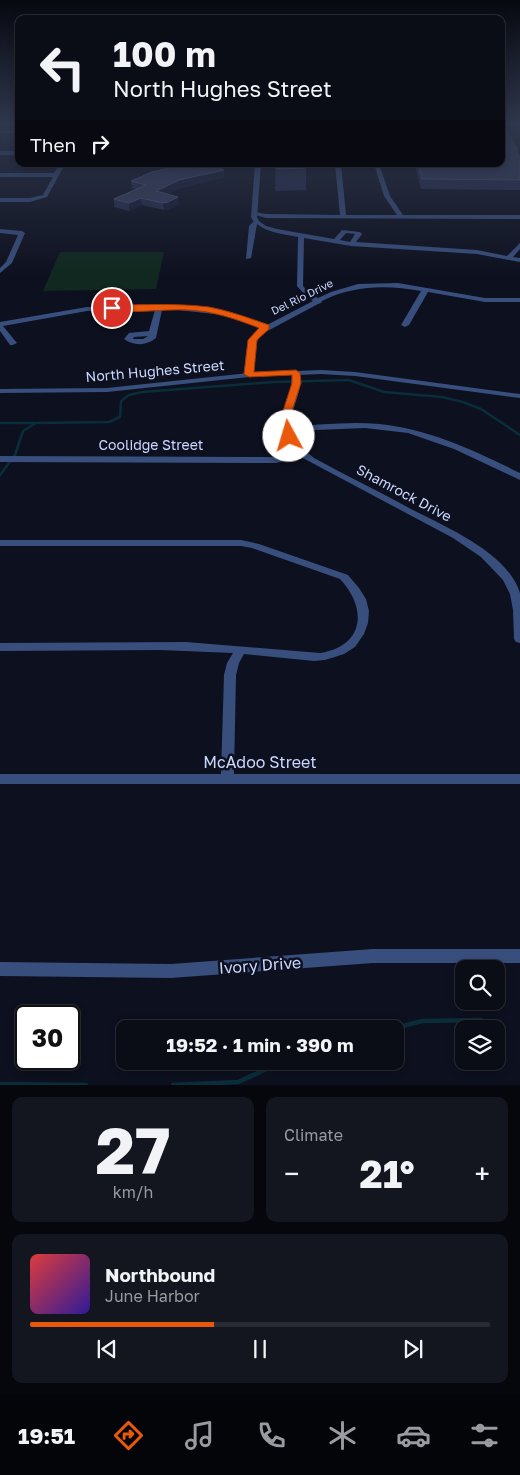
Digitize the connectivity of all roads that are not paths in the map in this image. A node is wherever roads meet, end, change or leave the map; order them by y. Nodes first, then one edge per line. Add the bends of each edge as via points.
1 (35, 176) edge
2 (56, 176) joint
3 (257, 176) edge
4 (339, 176) edge
5 (381, 176) edge
6 (0, 200) edge
7 (255, 217) junction
8 (343, 217) junction
9 (401, 217) junction
10 (520, 217) edge
11 (0, 231) edge
12 (301, 236) junction
13 (335, 242) junction
14 (351, 244) junction
15 (520, 245) edge
16 (248, 258) dead end
17 (508, 258) junction
18 (520, 260) edge
19 (1, 270) edge
20 (426, 289) junction
21 (520, 300) edge
22 (319, 302) junction
23 (159, 308) junction
24 (0, 325) edge
25 (405, 325) dead end
26 (266, 327) junction
27 (152, 333) dead end
28 (13, 343) dead end
29 (249, 374) junction
30 (296, 378) junction
31 (0, 391) edge
32 (520, 396) edge
33 (288, 429) junction
34 (301, 453) junction
35 (0, 459) edge
36 (520, 477) edge
37 (0, 542) edge
38 (520, 639) edge
39 (0, 647) edge
40 (240, 650) junction
41 (227, 778) junction
42 (520, 779) edge
43 (0, 780) edge
44 (520, 956) edge
45 (0, 969) edge

1 - 2 street
2 - 6 street via 42,197
3 - 7 street
4 - 8 street
5 - 9 street via 388,196
7 - 8 street
7 - 12 street via 270,229
7 - 16 street
8 - 9 street
9 - 10 street
11 - 19 street via 22,233 9,263
12 - 13 street
12 - 22 street via 300,286
13 - 14 street
13 - 14 street via 346,231 356,232 359,234
14 - 17 street via 477,252
15 - 17 street
17 - 18 street
20 - 21 street, Del Rio Drive via 494,301
20 - 22 street, Del Rio Drive via 368,285 341,290
20 - 25 street
22 - 26 street, Del Rio Drive
23 - 24 street via 87,309
23 - 26 street via 216,311
23 - 27 street
24 - 28 street
26 - 29 street, Del Rio Drive via 252,340
29 - 30 street, North Hughes Street
29 - 31 street, North Hughes Street via 107,390
30 - 32 street, North Hughes Street via 348,374
30 - 33 street via 285,417
33 - 34 street via 291,441
33 - 36 street via 365,426 412,431 439,439
34 - 35 street, Coolidge Street via 276,460
34 - 38 street, Shamrock Drive via 484,554 503,574 515,594 520,612
37 - 40 street via 248,544 344,577 356,588 362,628 350,647 324,656
39 - 40 street
40 - 41 street via 230,675
41 - 42 street, McAdoo Street
41 - 43 street, McAdoo Street
44 - 45 street, Ivory Drive via 373,956 171,971

